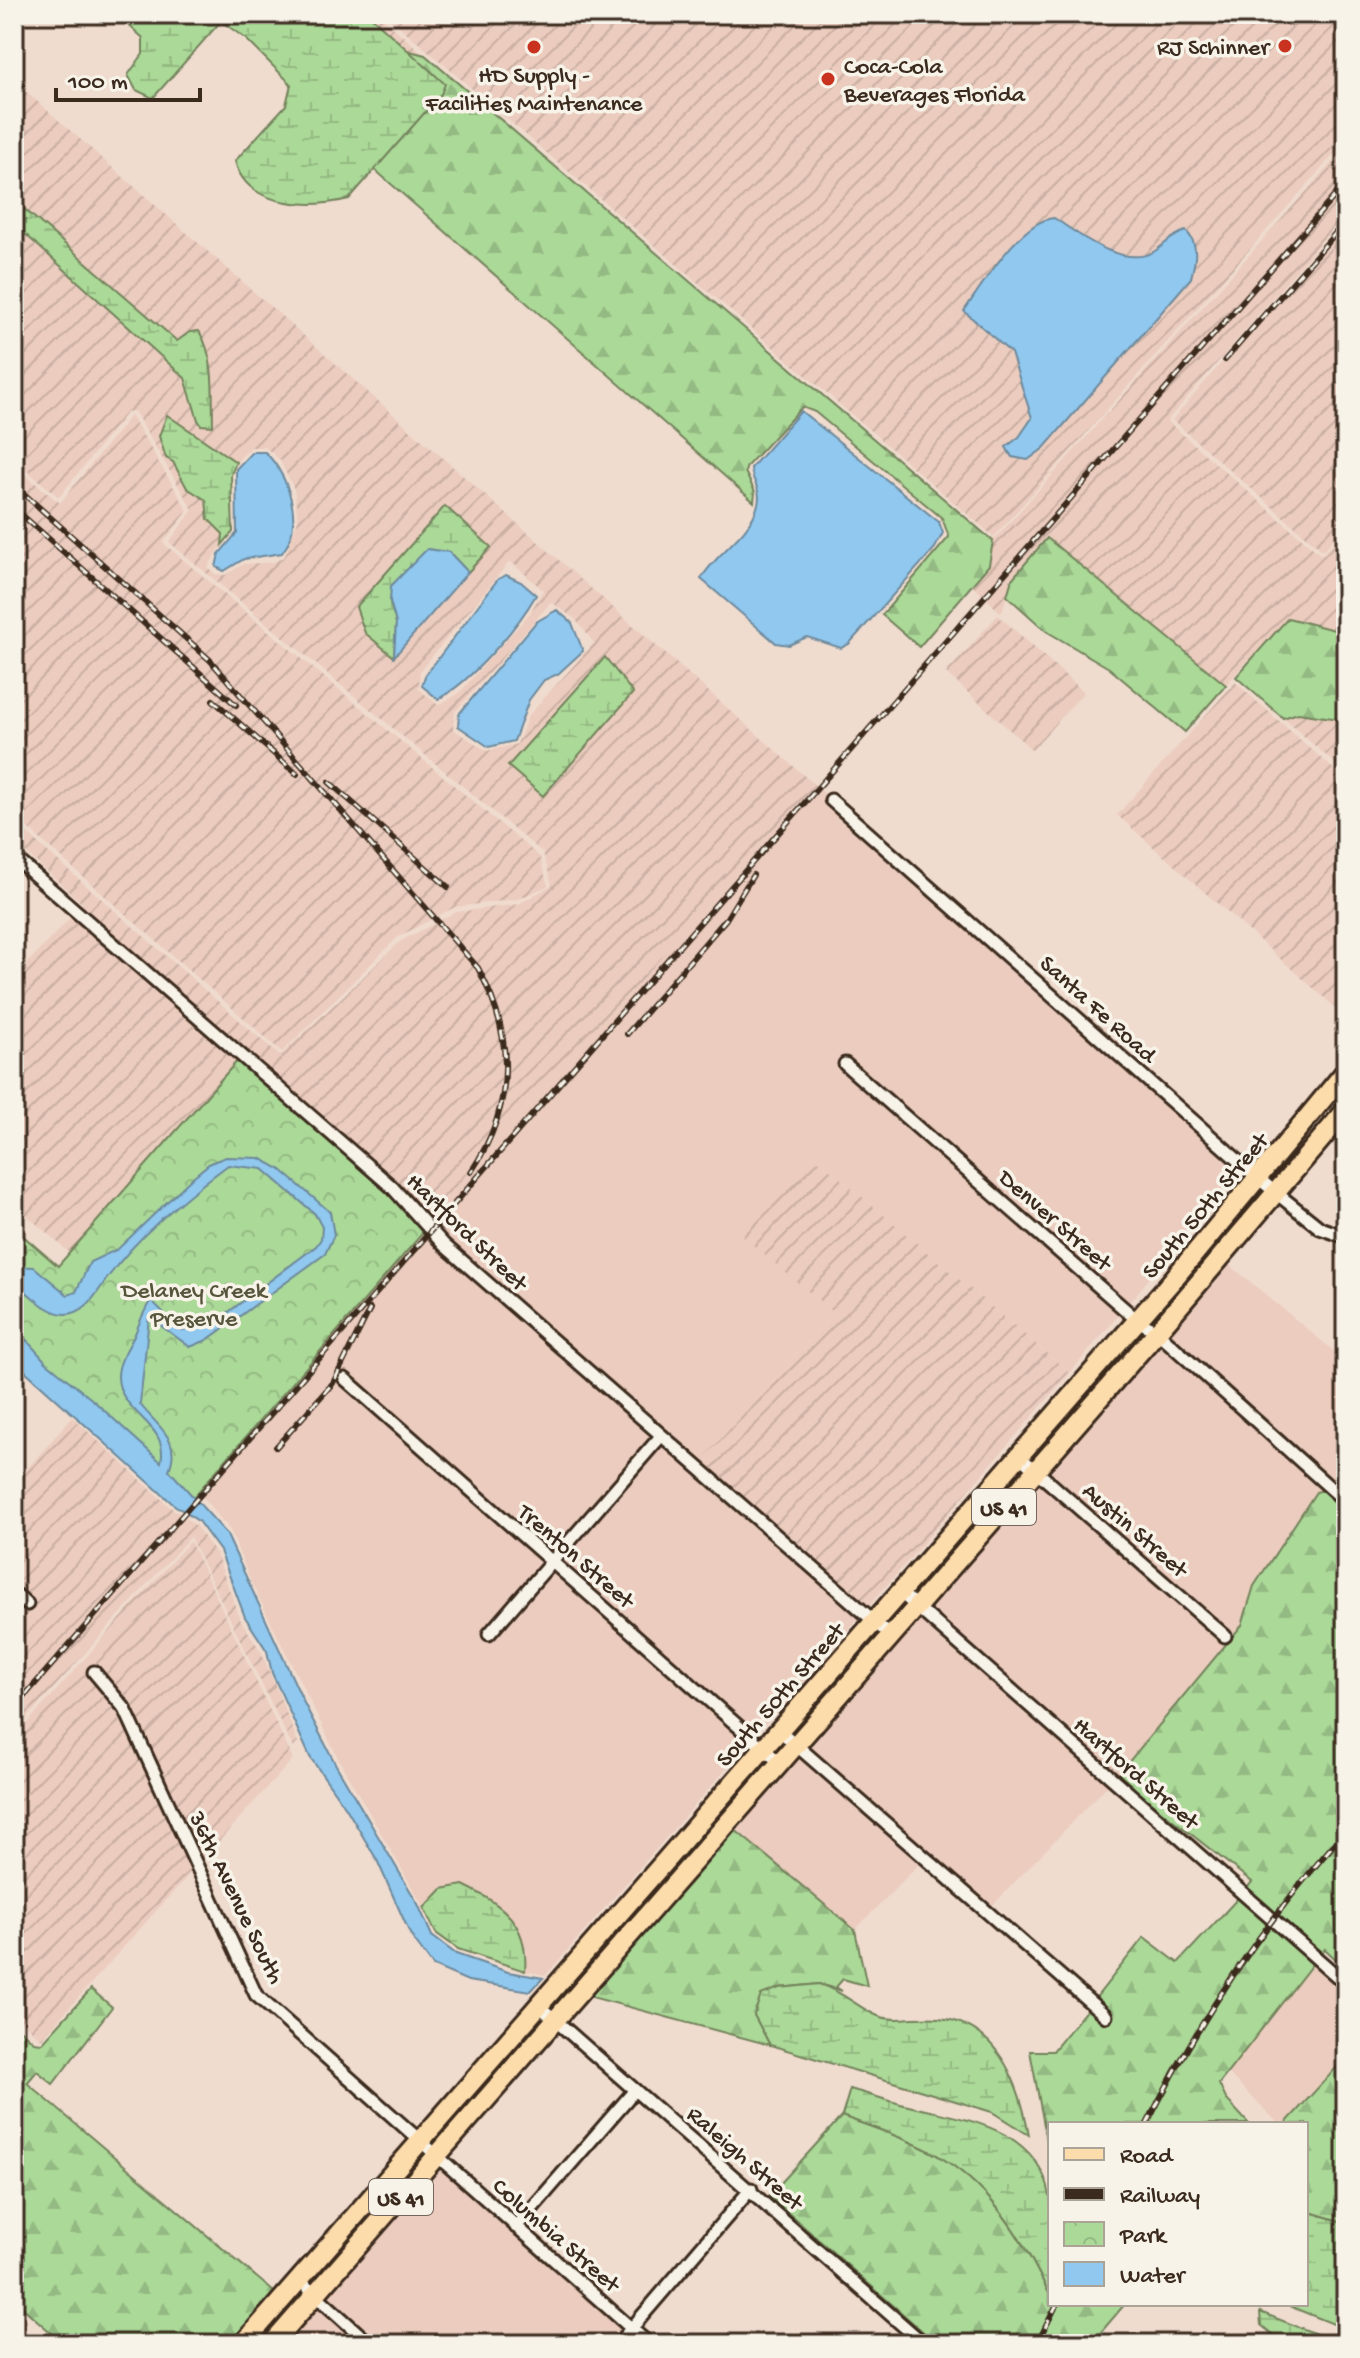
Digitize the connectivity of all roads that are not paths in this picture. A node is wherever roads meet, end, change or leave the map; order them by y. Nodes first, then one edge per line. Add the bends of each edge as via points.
1 (831, 800) dead end
2 (14, 857) edge
3 (845, 1064) dead end
4 (1346, 1071) edge
5 (1346, 1110) edge
6 (1259, 1179) junction
7 (1277, 1194) junction
8 (1346, 1237) edge
9 (1137, 1320) junction
10 (1157, 1332) junction
11 (345, 1379) dead end
12 (661, 1436) junction
13 (1019, 1456) junction
14 (1036, 1471) junction
15 (1346, 1502) edge
16 (552, 1563) junction
17 (900, 1592) junction
18 (14, 1593) edge
19 (27, 1604) dead end
20 (917, 1607) junction
21 (874, 1621) junction
22 (489, 1634) dead end
23 (891, 1636) junction
24 (1225, 1636) dead end
25 (94, 1672) dead end
26 (779, 1730) junction
27 (796, 1745) junction
28 (763, 1748) junction
29 (780, 1763) junction
30 (659, 1868) junction
31 (676, 1883) junction
32 (1346, 1984) edge
33 (538, 2005) junction
34 (1106, 2016) dead end
35 (555, 2020) junction
36 (635, 2090) junction
37 (419, 2142) junction
38 (436, 2157) junction
39 (751, 2189) junction
40 (516, 2227) junction
41 (299, 2280) junction
42 (315, 2295) junction
43 (632, 2329) junction
44 (243, 2344) edge
45 (272, 2344) edge
46 (370, 2344) edge
47 (618, 2344) edge
48 (649, 2344) edge
49 (924, 2344) edge

1 - 6 street, Santa Fe Road
2 - 12 street, Hartford Street via 392,1187 444,1245
3 - 9 street, Denver Street
4 - 6 main road, South 50th Street / US 41
5 - 7 main road, South 50th Street / US 41
6 - 7 street, Santa Fe Road
6 - 9 main road, South 50th Street / US 41
7 - 8 street, Santa Fe Road via 1320,1228
7 - 10 main road, South 50th Street / US 41
9 - 10 street, Denver Street
9 - 13 main road, South 50th Street / US 41
10 - 14 main road, South 50th Street / US 41
10 - 15 street, Denver Street
11 - 16 street, Trenton Street
12 - 16 street
12 - 21 street, Hartford Street
13 - 14 street, Austin Street
13 - 17 main road, South 50th Street / US 41
14 - 20 main road, South 50th Street / US 41
14 - 24 street, Austin Street
16 - 22 street
16 - 28 street, Trenton Street
17 - 20 street, Hartford Street
17 - 21 main road, South 50th Street / US 41
18 - 19 street
20 - 23 main road, South 50th Street / US 41
20 - 32 street, Hartford Street
21 - 23 street, Hartford Street
21 - 26 main road, South 50th Street / US 41
23 - 27 main road, South 50th Street / US 41
25 - 37 street, 36th Avenue South via 125,1709 256,1995
26 - 27 street
26 - 28 main road, South 50th Street / US 41
27 - 29 main road, South 50th Street / US 41
27 - 34 street
28 - 29 street, Trenton Street
28 - 30 main road, South 50th Street / US 41
29 - 31 main road, South 50th Street / US 41
30 - 31 street
30 - 33 main road, South 50th Street / US 41
31 - 35 main road, South 50th Street / US 41
33 - 35 street, Raleigh Street
33 - 37 main road, South 50th Street / US 41
35 - 36 street, Raleigh Street
35 - 38 main road, South 50th Street / US 41
36 - 39 street, Raleigh Street
36 - 40 street
37 - 38 street, 36th Avenue South
37 - 41 main road, South 50th Street / US 41
38 - 40 street, Columbia Street
38 - 42 main road, South 50th Street / US 41
39 - 43 street
39 - 49 street, Raleigh Street
40 - 43 street, Columbia Street
41 - 42 street
41 - 44 main road, South 50th Street / US 41
42 - 45 main road, South 50th Street / US 41
42 - 46 street
43 - 47 street
43 - 48 street, Columbia Street

